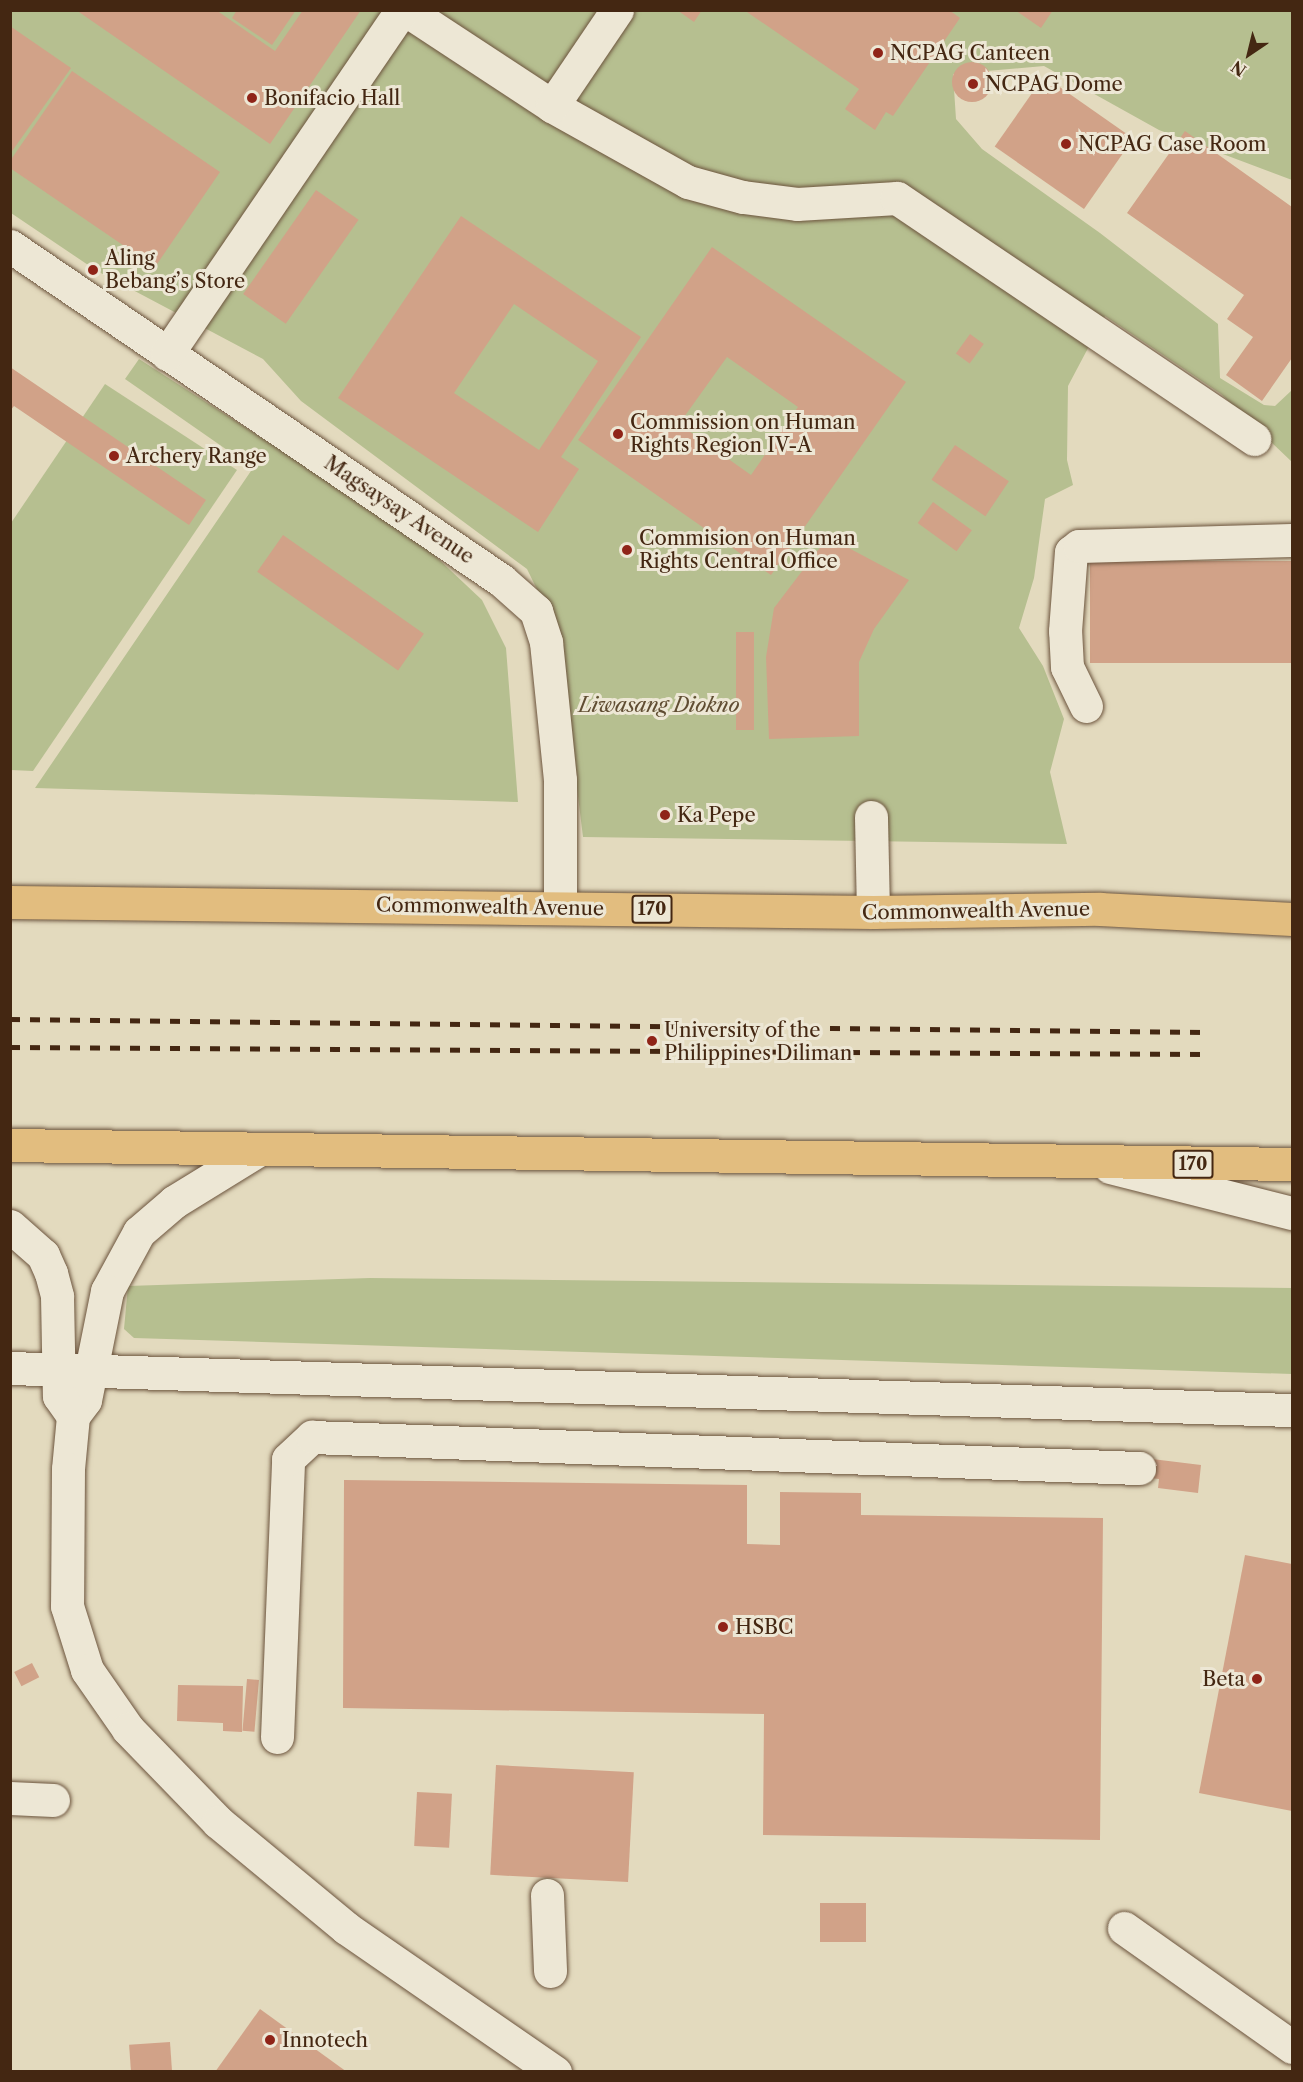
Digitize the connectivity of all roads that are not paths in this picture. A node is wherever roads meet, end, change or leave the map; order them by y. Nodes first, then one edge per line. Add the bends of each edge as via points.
1 (404, 10) edge
2 (617, 10) edge
3 (552, 106) junction
4 (10, 246) edge
5 (167, 354) junction
6 (1254, 439) dead end
7 (1293, 540) edge
8 (1086, 705) dead end
9 (872, 817) dead end
10 (10, 902) edge
11 (560, 907) junction
12 (873, 912) junction
13 (1293, 920) edge
14 (10, 1145) edge
15 (260, 1149) junction
16 (1094, 1163) junction
17 (1293, 1164) edge
18 (1293, 1198) edge
19 (1293, 1213) edge
20 (10, 1226) edge
21 (10, 1368) edge
22 (58, 1369) junction
23 (92, 1370) junction
24 (1293, 1410) edge
25 (73, 1416) junction
26 (1139, 1468) dead end
27 (277, 1737) dead end
28 (10, 1798) edge
29 (53, 1800) dead end
30 (547, 1895) dead end
31 (1124, 1928) dead end
32 (550, 1971) dead end
33 (1293, 2047) edge
34 (555, 2072) edge

1 - 3 street
1 - 5 street
2 - 3 street
3 - 6 street via 688,182 743,197 797,204 897,198
4 - 5 street, Magsaysay Avenue
5 - 11 street, Magsaysay Avenue via 501,580 536,611 546,642 560,780
7 - 8 street via 1079,546 1071,552 1065,631 1067,667
9 - 12 street
10 - 11 main road, Commonwealth Avenue / 170
11 - 12 main road, Commonwealth Avenue / 170
12 - 13 main road, Commonwealth Avenue / 170 via 1100,909
14 - 15 main road, 170
15 - 16 main road, 170
15 - 23 street via 174,1202 139,1232 107,1291
16 - 17 main road, 170
16 - 18 street
16 - 19 street
20 - 22 street via 43,1255 51,1273 57,1296
21 - 22 street
22 - 23 street
22 - 25 street via 59,1396
23 - 24 street
23 - 25 street via 85,1400
25 - 34 street via 68,1468 67,1606 87,1670 128,1729 218,1822 346,1928
26 - 27 street via 312,1437 288,1459
28 - 29 street
30 - 32 street
31 - 33 street

